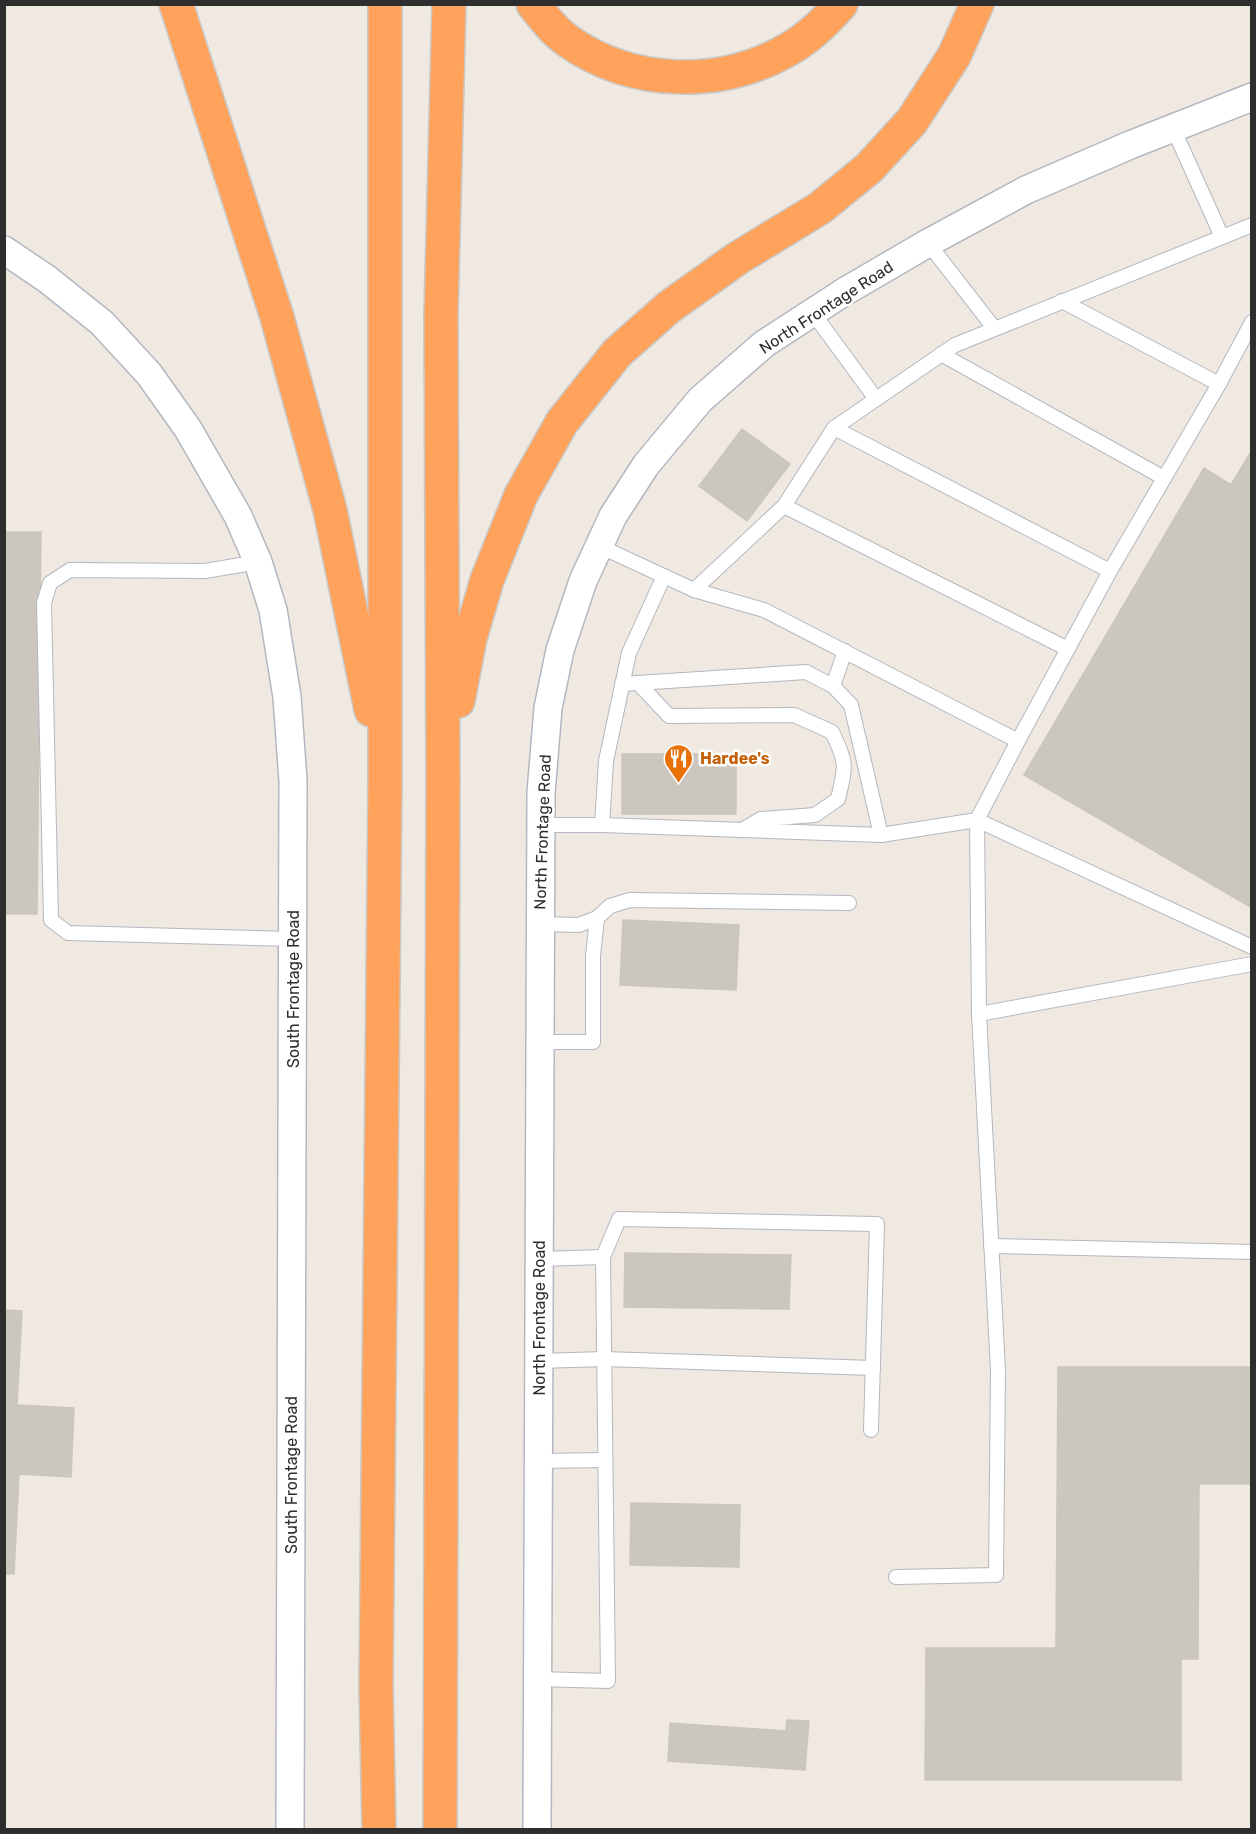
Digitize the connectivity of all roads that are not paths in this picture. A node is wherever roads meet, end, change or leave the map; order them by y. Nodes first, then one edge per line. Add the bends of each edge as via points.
1 (176, 4) edge
2 (385, 4) edge
3 (448, 4) edge
4 (532, 4) edge
5 (841, 4) edge
6 (977, 4) edge
7 (1251, 97) edge
8 (1173, 128) junction
9 (1251, 225) edge
10 (1222, 237) junction
11 (928, 243) junction
12 (4, 250) edge
13 (1062, 301) junction
14 (813, 313) junction
15 (1251, 322) edge
16 (994, 328) junction
17 (941, 354) junction
18 (1219, 384) junction
19 (876, 399) junction
20 (834, 428) junction
21 (1164, 478) junction
22 (784, 506) junction
23 (599, 546) junction
24 (258, 562) junction
25 (1110, 571) junction
26 (664, 576) junction
27 (694, 590) junction
28 (1068, 649) junction
29 (845, 651) junction
30 (638, 683) junction
31 (622, 684) junction
32 (833, 686) junction
33 (1018, 741) junction
34 (444, 777) junction
35 (385, 780) junction
36 (977, 820) junction
37 (540, 825) junction
38 (602, 825) junction
39 (742, 830) junction
40 (881, 835) junction
41 (849, 903) dead end
42 (597, 918) junction
43 (540, 924) junction
44 (293, 939) junction
45 (1251, 947) edge
46 (1251, 964) edge
47 (980, 1014) junction
48 (539, 1042) junction
49 (991, 1246) junction
50 (1251, 1252) edge
51 (603, 1257) junction
52 (539, 1259) junction
53 (604, 1359) junction
54 (539, 1361) junction
55 (873, 1368) junction
56 (871, 1430) dead end
57 (605, 1460) junction
58 (538, 1461) junction
59 (896, 1577) dead end
60 (538, 1679) junction
61 (290, 1830) edge
62 (379, 1830) edge
63 (440, 1830) edge
64 (537, 1830) edge

1 - 35 highway via 277,317 330,510
2 - 35 highway
3 - 34 highway via 441,315
4 - 5 highway via 567,40 600,60 637,73 672,78 751,67 790,49 823,24
6 - 34 highway via 954,56 912,121 869,168 820,208 738,258 669,307 617,353 562,422 521,495 487,580 470,638
7 - 8 street, North Frontage Road
8 - 10 lane
8 - 11 street, North Frontage Road via 1026,190
9 - 10 lane
10 - 13 lane
11 - 14 street, North Frontage Road
11 - 16 lane
12 - 24 street, South Frontage Road via 102,323 149,374 188,429 238,516
13 - 16 lane
13 - 18 lane
14 - 19 lane
14 - 23 street, North Frontage Road via 764,344 700,400 646,465
15 - 18 lane
16 - 17 lane
17 - 19 lane
17 - 21 lane
18 - 21 lane
19 - 20 lane
20 - 22 lane
20 - 25 lane
21 - 25 lane
22 - 27 lane
22 - 28 lane
23 - 26 lane
23 - 37 street, North Frontage Road via 560,650 548,708
24 - 44 street, South Frontage Road via 273,610 287,697 293,781
24 - 44 lane via 205,572 70,570 50,583 44,603 51,920 68,933
25 - 28 lane
26 - 27 lane
26 - 31 lane via 629,653
27 - 29 lane via 764,610
28 - 33 lane
29 - 32 lane
29 - 33 lane
30 - 31 lane
30 - 32 lane via 806,672
30 - 39 lane via 669,716 794,715 832,732 845,766 838,799 815,815 761,819
31 - 38 lane via 606,761
32 - 40 lane via 851,705
33 - 36 lane
34 - 63 highway
35 - 62 highway via 376,1686
36 - 40 lane
36 - 45 lane
36 - 47 lane
37 - 38 lane
37 - 43 street, North Frontage Road
38 - 39 lane
39 - 40 lane
41 - 42 lane via 630,900 610,906
42 - 43 lane via 579,926
42 - 48 lane via 593,1042
43 - 48 street, North Frontage Road
44 - 61 street, South Frontage Road
46 - 47 lane
47 - 49 lane
48 - 52 street, North Frontage Road
49 - 50 lane
49 - 59 lane via 998,1370 996,1575
51 - 52 lane
51 - 53 lane
51 - 55 lane via 619,1218 877,1224
52 - 54 street, North Frontage Road
53 - 54 lane
53 - 55 lane
53 - 57 lane
54 - 58 street, North Frontage Road
55 - 56 lane
57 - 58 lane
57 - 60 lane via 608,1681
58 - 60 street, North Frontage Road
60 - 64 street, North Frontage Road

